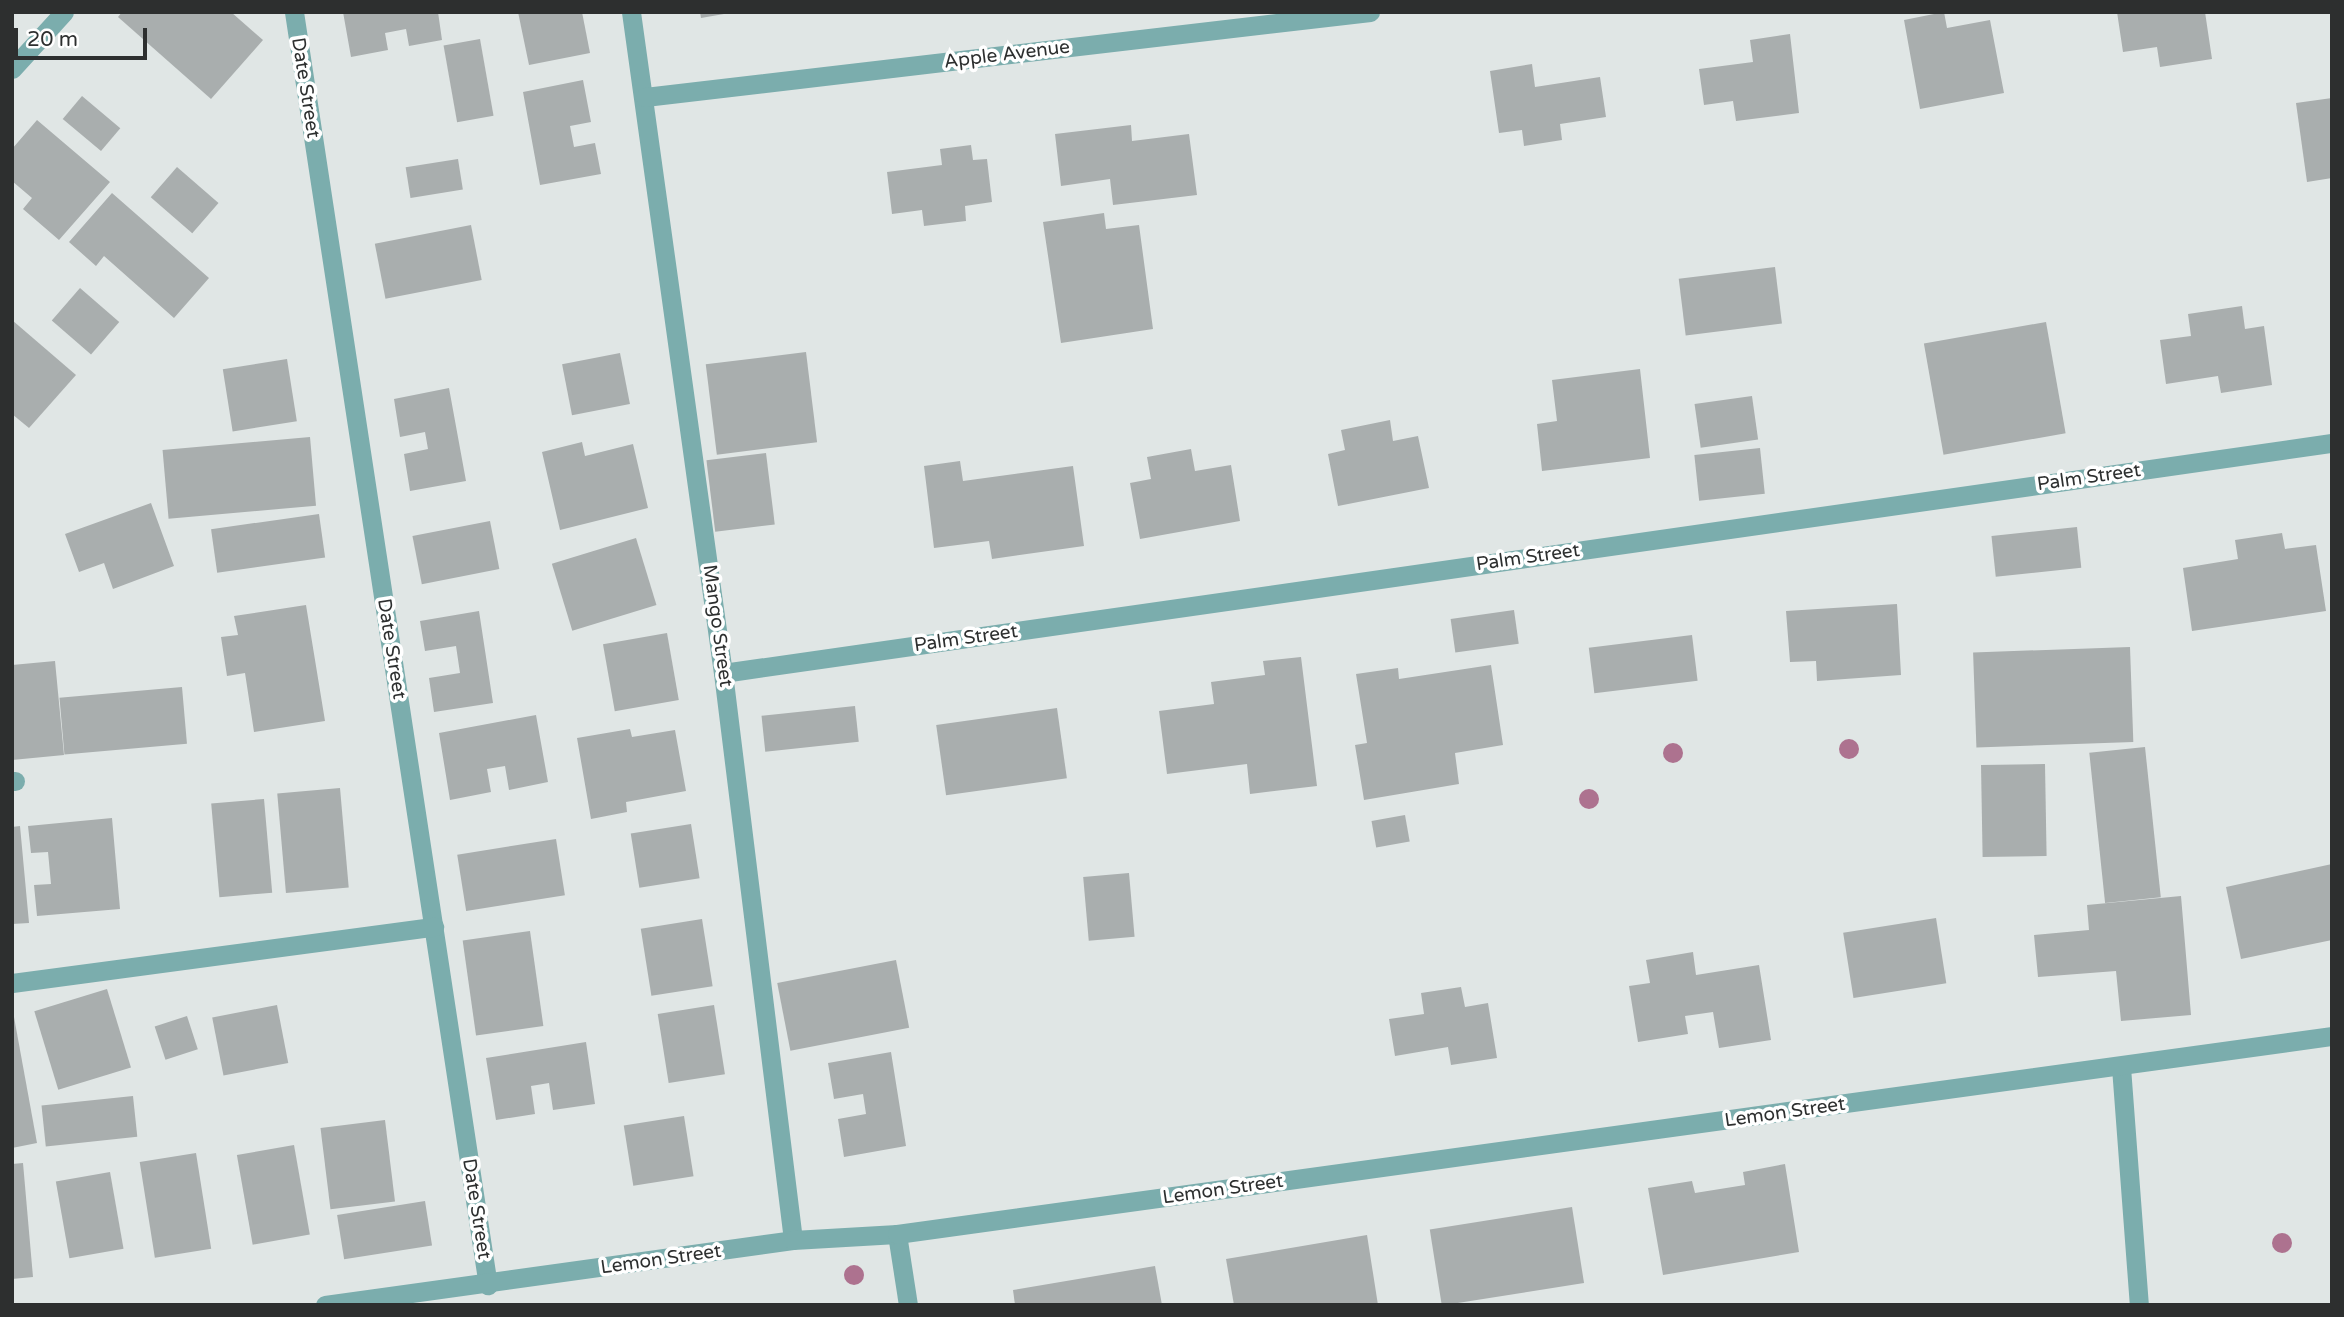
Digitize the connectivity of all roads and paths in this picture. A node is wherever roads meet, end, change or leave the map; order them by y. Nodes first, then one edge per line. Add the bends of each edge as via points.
1 (64, 12) edge
2 (294, 12) edge
3 (631, 12) edge
4 (1370, 12) edge
5 (12, 69) edge
6 (645, 97) junction
7 (2332, 443) edge
8 (723, 673) junction
9 (434, 927) junction
10 (12, 983) edge
11 (2332, 1036) edge
12 (2121, 1068) junction
13 (897, 1234) junction
14 (793, 1240) junction
15 (488, 1285) junction
16 (325, 1305) edge
17 (908, 1305) edge
18 (2139, 1305) edge

1 - 5 street
2 - 9 street, Date Street
3 - 6 street, Mango Street
4 - 6 street, Apple Avenue
6 - 8 street, Mango Street
7 - 8 street, Palm Street
8 - 14 street, Mango Street
9 - 10 street
9 - 15 street, Date Street
11 - 12 street, Lemon Street
12 - 13 street, Lemon Street
12 - 18 street
13 - 14 street, Lemon Street
13 - 17 street
14 - 15 street, Lemon Street
15 - 16 street, Lemon Street

